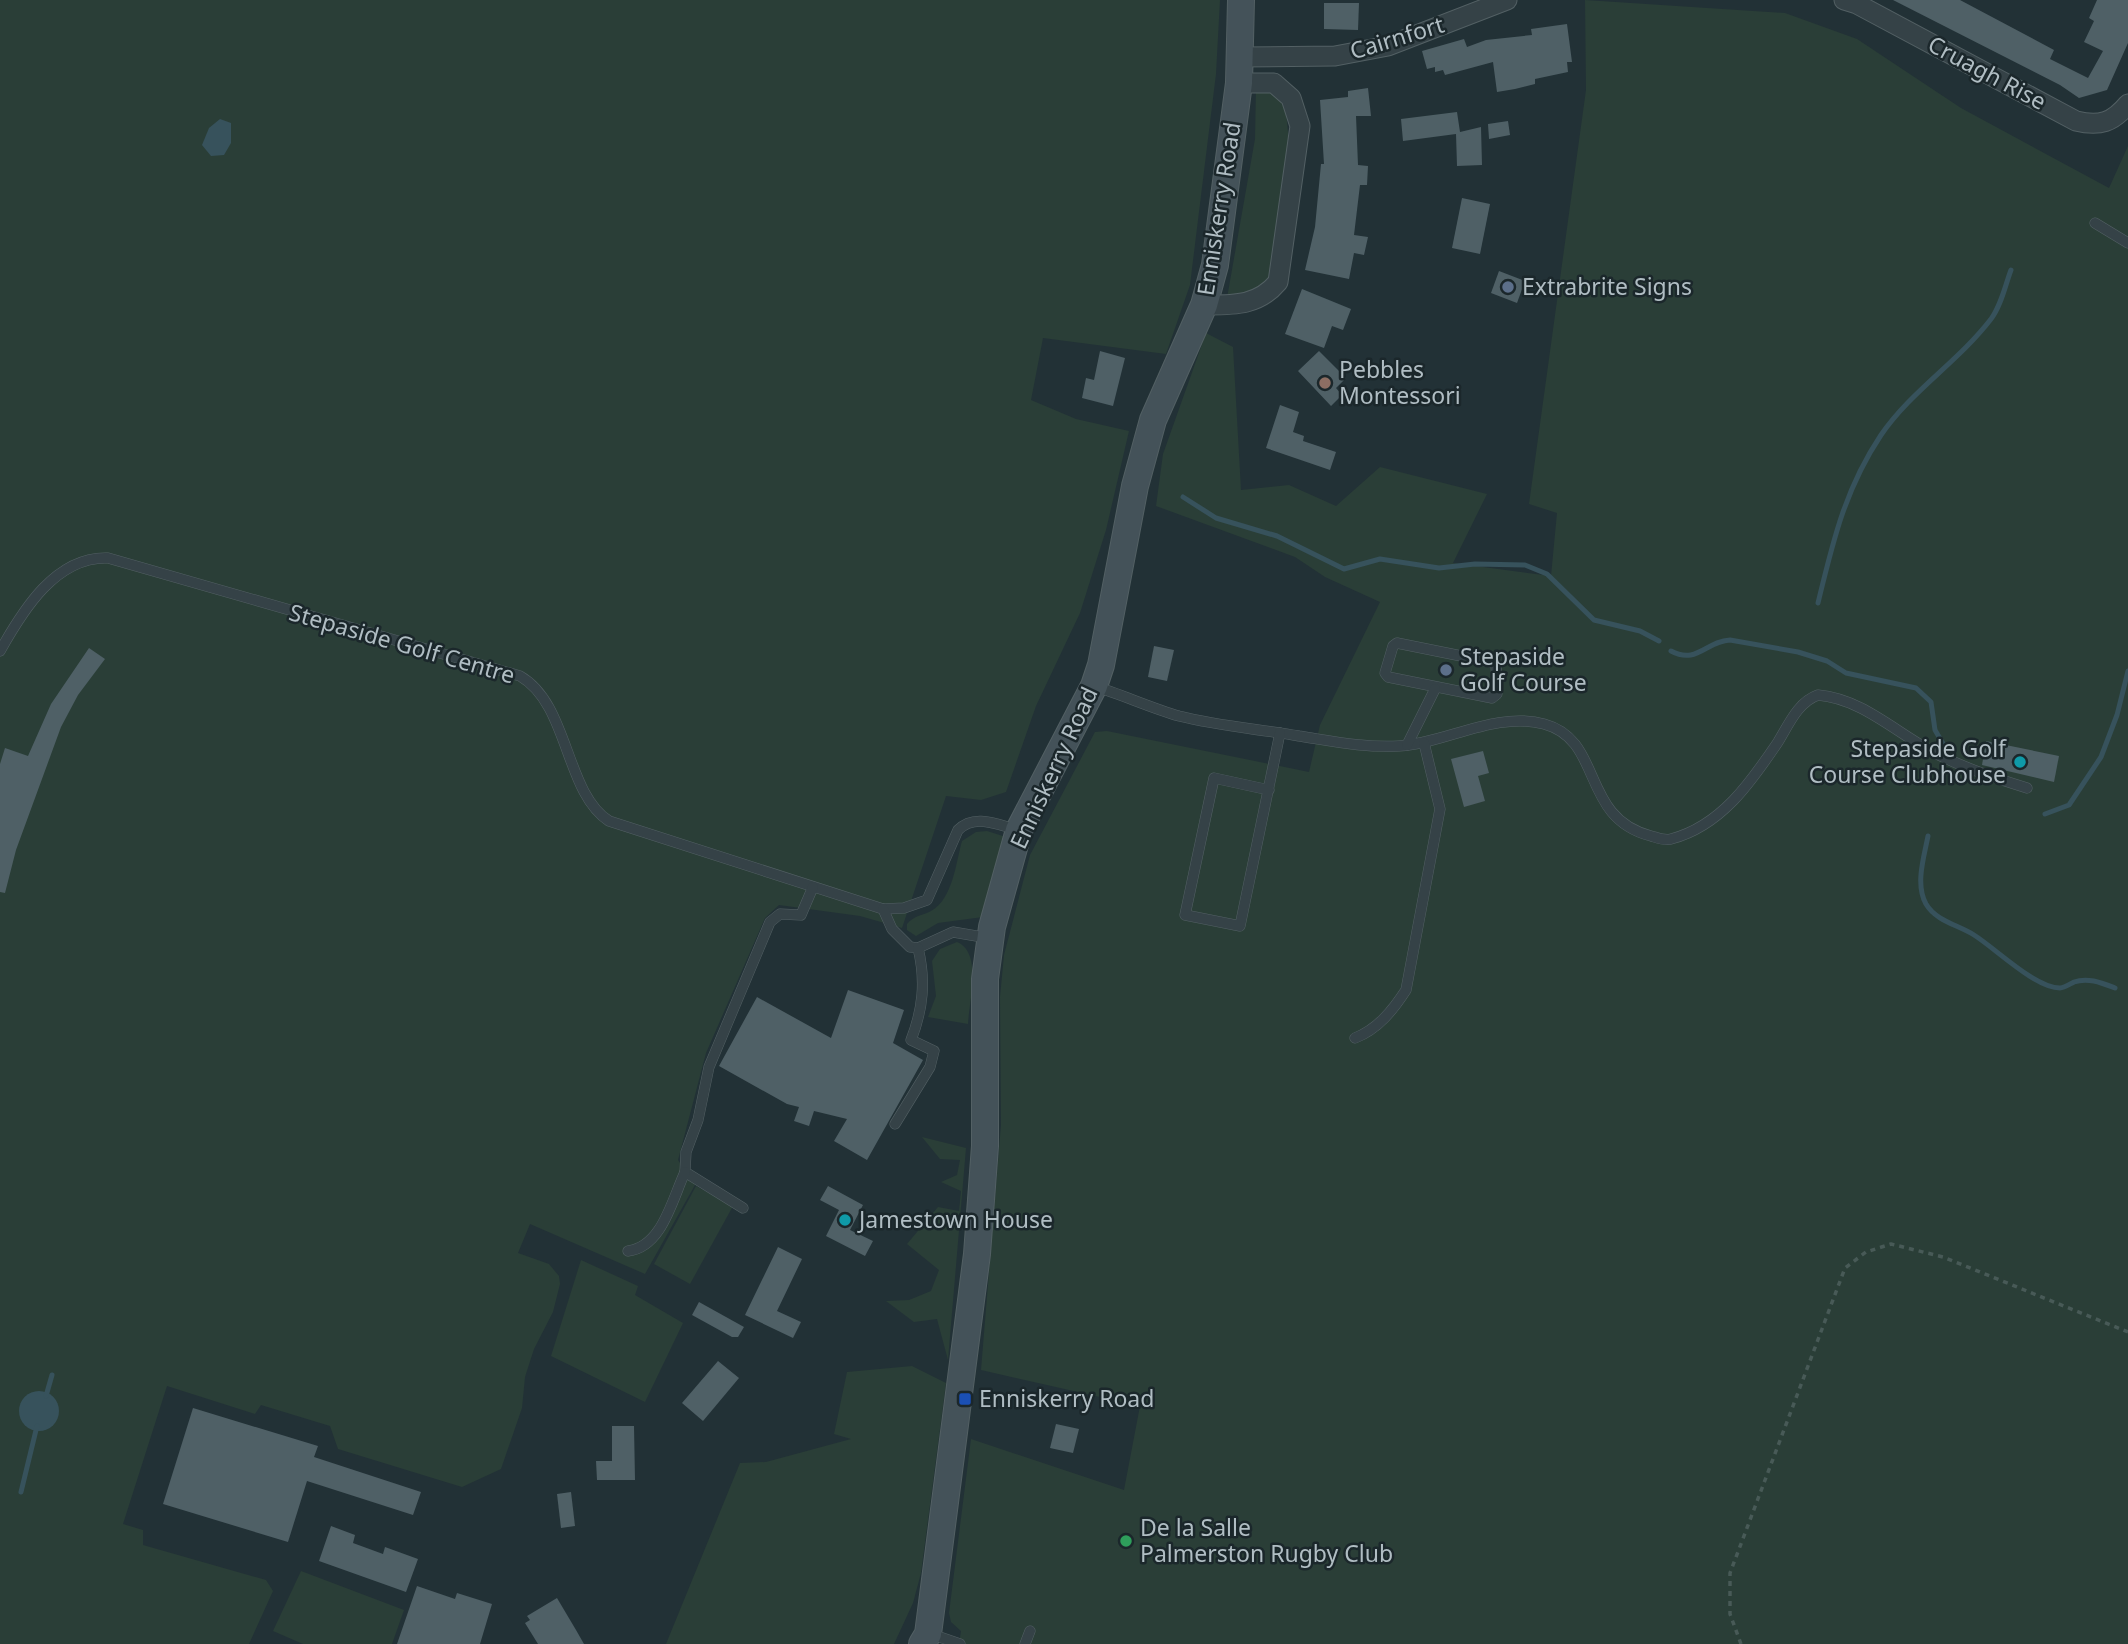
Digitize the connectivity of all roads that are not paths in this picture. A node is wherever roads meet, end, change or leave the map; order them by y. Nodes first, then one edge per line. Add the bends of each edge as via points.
1 (1241, 0) edge
2 (1507, 0) edge
3 (1844, 0) edge
4 (1239, 70) junction
5 (2128, 104) edge
6 (2095, 223) dead end
7 (2128, 243) edge
8 (1204, 305) junction
9 (0, 651) edge
10 (1094, 686) junction
11 (1435, 689) junction
12 (1280, 733) junction
13 (1424, 743) junction
14 (1407, 745) junction
15 (2027, 788) dead end
16 (1269, 790) junction
17 (1019, 830) junction
18 (813, 887) junction
19 (883, 909) junction
20 (991, 939) junction
21 (918, 948) junction
22 (1355, 1038) dead end
23 (895, 1124) dead end
24 (685, 1172) junction
25 (743, 1208) dead end
26 (628, 1251) dead end
27 (1030, 1631) dead end
28 (927, 1641) edge
29 (960, 1644) edge
30 (1025, 1644) edge

1 - 4 main road, Enniskerry Road
2 - 4 street, Cairnfort via 1388,46
3 - 5 street, Cruagh Rise via 2076,121 2104,123 2116,119
4 - 8 main road, Enniskerry Road via 1214,265
4 - 8 street via 1274,83 1291,98 1300,127 1278,282 1266,296 1236,305
6 - 7 lane
8 - 10 main road, Enniskerry Road via 1153,420
9 - 18 lane, Stepaside Golf Centre via 22,616 53,579 72,565 97,558 131,563 248,601 520,676 534,684 546,702 601,816
10 - 12 lane via 1179,716
10 - 17 main road, Enniskerry Road
11 - 11 lane via 1388,677 1385,673 1393,646 1397,643 1499,666 1497,694 1492,698
11 - 14 lane
12 - 14 lane via 1357,745
12 - 16 lane
13 - 14 lane
13 - 15 lane via 1492,725 1545,724 1571,738 1589,766 1598,794 1616,818 1642,834 1668,841 1728,807 1801,706 1818,695 1852,701 1934,752
13 - 22 lane via 1440,809 1406,990 1370,1032
16 - 16 lane via 1240,926 1185,915 1214,778
17 - 19 lane via 977,820 966,822 958,830 927,900
17 - 20 main road, Enniskerry Road
18 - 19 lane, Stepaside Golf Centre
18 - 24 lane via 802,915 780,914 770,922 709,1067
19 - 21 lane via 902,940
20 - 21 lane via 953,932
20 - 28 main road, Enniskerry Road via 983,1012 985,1146 977,1254
21 - 23 lane via 922,1012 911,1040 934,1051 930,1067
24 - 25 lane
24 - 26 lane via 653,1241
27 - 30 lane
28 - 29 lane

